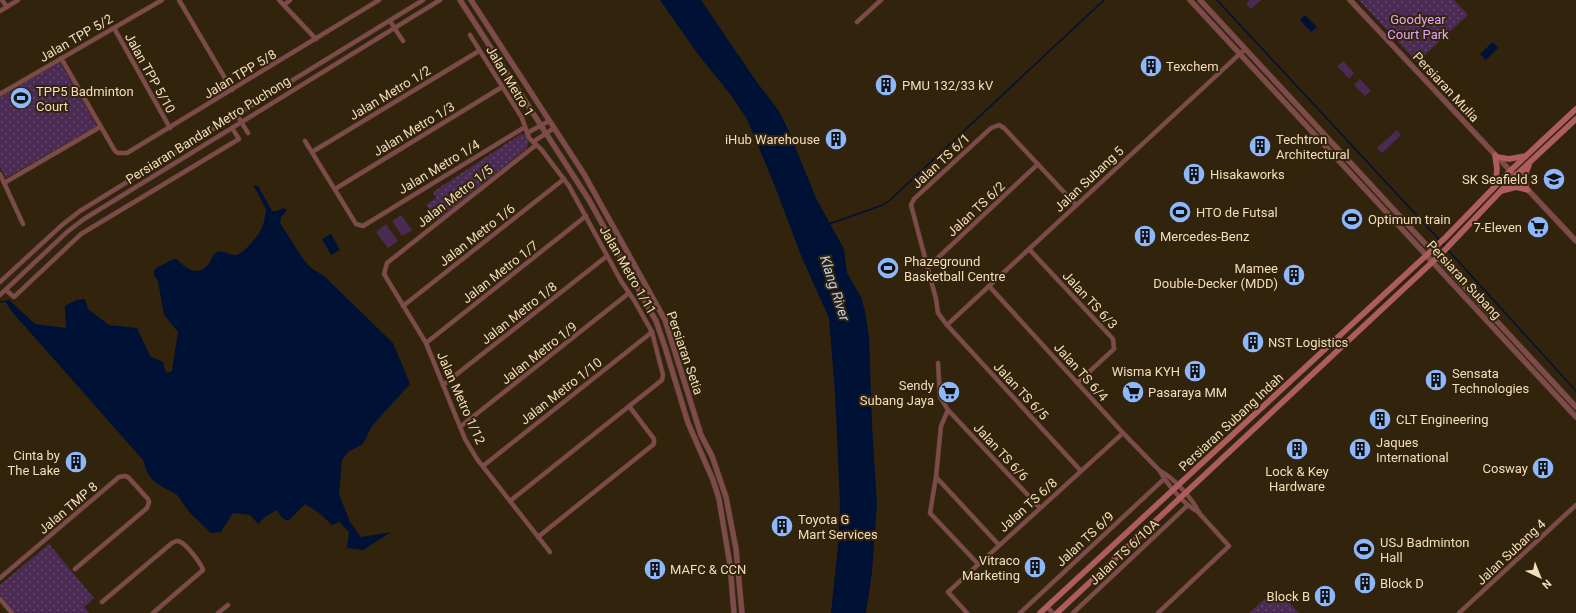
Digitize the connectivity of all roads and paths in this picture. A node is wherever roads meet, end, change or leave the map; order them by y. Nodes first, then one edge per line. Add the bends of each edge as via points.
1 (2, 0) edge
2 (18, 0) edge
3 (162, 0) edge
4 (179, 0) edge
5 (279, 0) edge
6 (290, 0) edge
7 (367, 0) edge
8 (379, 0) edge
9 (423, 0) edge
10 (440, 0) edge
11 (460, 0) edge
12 (471, 0) edge
13 (881, 0) edge
14 (1190, 0) edge
15 (1200, 0) edge
16 (1350, 0) edge
17 (284, 5) junction
18 (372, 5) junction
19 (7, 7) junction
20 (0, 11) edge
21 (390, 21) junction
22 (857, 22) dead end
23 (114, 28) junction
24 (394, 28) junction
25 (470, 36) dead end
26 (316, 39) junction
27 (403, 41) dead end
28 (1245, 49) junction
29 (479, 51) junction
30 (1240, 54) junction
31 (61, 58) junction
32 (502, 87) junction
33 (232, 90) junction
34 (0, 94) edge
35 (1576, 109) edge
36 (237, 115) junction
37 (1576, 119) edge
38 (242, 122) junction
39 (549, 122) junction
40 (100, 127) junction
41 (525, 127) junction
42 (170, 128) junction
43 (232, 128) junction
44 (539, 128) junction
45 (554, 128) junction
46 (248, 133) dead end
47 (527, 133) junction
48 (544, 135) junction
49 (529, 138) joint
50 (305, 140) dead end
51 (535, 144) junction
52 (312, 152) junction
53 (1496, 156) junction
54 (1526, 156) junction
55 (1532, 159) junction
56 (1038, 164) junction
57 (1510, 171) junction
58 (0, 174) edge
59 (1515, 176) junction
60 (564, 179) junction
61 (4, 183) junction
62 (1495, 186) junction
63 (335, 189) junction
64 (1527, 189) junction
65 (1499, 192) junction
66 (1076, 204) junction
67 (586, 216) junction
68 (23, 224) dead end
69 (1576, 241) edge
70 (1029, 248) junction
71 (1434, 249) junction
72 (608, 256) junction
73 (1426, 256) junction
74 (1438, 258) junction
75 (1433, 262) junction
76 (387, 263) joint
77 (928, 268) junction
78 (0, 282) edge
79 (989, 286) junction
80 (6, 290) junction
81 (629, 293) junction
82 (0, 295) edge
83 (403, 306) junction
84 (947, 325) junction
85 (652, 332) junction
86 (426, 343) junction
87 (938, 363) dead end
88 (1077, 383) junction
89 (443, 385) junction
90 (628, 406) junction
91 (1576, 407) edge
92 (948, 410) junction
93 (1576, 417) edge
94 (460, 427) junction
95 (1123, 433) junction
96 (483, 466) junction
97 (1160, 470) junction
98 (1080, 471) junction
99 (936, 477) junction
100 (1164, 479) junction
101 (1176, 488) junction
102 (1182, 495) junction
103 (510, 500) junction
104 (1188, 505) junction
105 (1576, 505) edge
106 (1040, 508) junction
107 (1199, 513) junction
108 (538, 537) junction
109 (999, 545) junction
110 (550, 552) dead end
111 (978, 564) junction
112 (75, 569) dead end
113 (0, 578) edge
114 (0, 599) edge
115 (102, 602) dead end
116 (228, 605) dead end
117 (1047, 607) junction
118 (12, 613) edge
119 (153, 613) edge
120 (218, 613) edge
121 (734, 613) edge
122 (742, 613) edge
123 (967, 613) edge
124 (1020, 613) edge
125 (1040, 613) edge
126 (1053, 613) edge
127 (1057, 613) edge
128 (1073, 613) edge
129 (1158, 613) edge
130 (1459, 613) edge

1 - 19 street
2 - 19 street
3 - 23 street, Jalan TPP 5/2
4 - 33 street
5 - 17 street
6 - 17 street
7 - 18 street
8 - 18 street, Jalan TPP 5/8
9 - 21 street, Persiaran Bandar Metro Puchong
10 - 24 street, Persiaran Bandar Metro Puchong
11 - 44 street, Persiaran Setia
12 - 39 street, Persiaran Setia
13 - 22 street
14 - 30 street, Persiaran Subang
15 - 28 street, Persiaran Subang
16 - 53 street, Persiaran Mulia
17 - 26 street
18 - 26 street, Jalan TPP 5/8
19 - 20 street
21 - 24 street
21 - 36 street, Persiaran Bandar Metro Puchong
23 - 31 street, Jalan TPP 5/2
23 - 42 street, Jalan TPP 5/10
24 - 27 street
24 - 38 street, Persiaran Bandar Metro Puchong
25 - 29 street, Jalan Metro 1
26 - 33 street, Jalan TPP 5/8
28 - 30 street, Jalan Subang 5
28 - 71 street, Persiaran Subang
29 - 32 street, Jalan Metro 1
29 - 52 street, Jalan Metro 1/2
30 - 66 street, Jalan Subang 5
30 - 73 street, Persiaran Subang
31 - 34 street, Jalan TPP 5/2
31 - 40 street
32 - 41 street, Jalan Metro 1
32 - 63 street, Jalan Metro 1/3
33 - 42 street, Jalan TPP 5/8
35 - 54 main road
36 - 38 street
36 - 78 street, Persiaran Bandar Metro Puchong via 70,218
37 - 55 main road, Persiaran Subang Indah
38 - 43 street, Persiaran Bandar Metro Puchong
38 - 46 street
39 - 44 street
39 - 45 street, Persiaran Setia
40 - 42 street, Jalan TPP 5/8 via 118,153 127,154
40 - 61 street
41 - 47 street, Jalan Metro 1
41 - 63 street, Jalan Metro 1/4 via 363,226 356,224
43 - 80 street, Persiaran Bandar Metro Puchong via 75,225
43 - 80 street via 239,139 81,234 14,297
44 - 47 street
44 - 48 street, Persiaran Setia
45 - 48 street, Jalan Metro 1/5
45 - 122 street, Persiaran Setia via 584,174 665,320 701,436 712,456 726,497 736,549
47 - 49 street, Jalan Metro 1
48 - 51 street, Jalan Metro 1/5
48 - 121 street, Persiaran Setia via 589,200 656,321 688,423 719,499 730,565
49 - 51 street, Jalan Metro 1/11
50 - 52 street
51 - 60 street, Jalan Metro 1/11
51 - 76 street, Jalan Metro 1/5
52 - 63 street
53 - 54 main road via 1509,159
53 - 57 street, Persiaran Mulia
53 - 62 main road via 1498,169
54 - 57 main road
55 - 59 main road, Persiaran Subang Indah
55 - 64 main road via 1525,175
56 - 66 street, Jalan TS 6/1
56 - 77 street, Jalan TS 6/2
56 - 77 street, Jalan TS 6/1 via 999,125 991,128 914,199 911,205
57 - 59 street, Persiaran Mulia
57 - 62 main road
58 - 61 street
59 - 64 street, Persiaran Mulia
59 - 65 main road, Persiaran Subang Indah
60 - 67 street, Jalan Metro 1/11
60 - 83 street, Jalan Metro 1/6
61 - 68 street
62 - 71 main road, Persiaran Subang Indah
64 - 65 main road via 1516,188
64 - 69 street, Persiaran Mulia
65 - 74 main road, Persiaran Subang Indah
66 - 70 street, Jalan Subang 5
67 - 72 street, Jalan Metro 1/11
67 - 86 street, Jalan Metro 1/7
70 - 79 street, Jalan Subang 5
70 - 88 street, Jalan TS 6/3 via 1112,339 1114,349
71 - 73 main road, Persiaran Subang Indah
71 - 74 street, Persiaran Subang
72 - 81 street, Jalan Metro 1/11
72 - 89 street, Jalan Metro 1/8
73 - 75 street, Persiaran Subang
73 - 101 main road, Persiaran Subang Indah
74 - 75 main road, Persiaran Subang Indah
74 - 91 street, Persiaran Subang
75 - 93 street, Persiaran Subang
75 - 102 main road, Persiaran Subang Indah
76 - 83 street, Jalan Metro 1/12 via 384,274
77 - 84 street, Jalan TS 6/1 via 938,313
79 - 84 street, Jalan Subang 5
79 - 88 street, Jalan TS 6/4
80 - 82 street, Persiaran Bandar Metro Puchong
81 - 85 street, Jalan Metro 1/11
81 - 94 street, Jalan Metro 1/9
83 - 86 street, Jalan Metro 1/12
84 - 98 street, Jalan TS 6/5
85 - 90 street, Jalan Metro 1/11 via 662,380
85 - 96 street, Jalan Metro 1/10
86 - 89 street, Jalan Metro 1/12
87 - 92 street, Jalan TS 6/6 via 940,397
88 - 95 street, Jalan TS 6/4
89 - 94 street, Jalan Metro 1/12
90 - 103 street, Jalan Metro 1/11
90 - 108 street via 654,439 654,444
92 - 99 street via 941,426
92 - 106 street, Jalan TS 6/6
94 - 96 street, Jalan Metro 1/12
95 - 97 street, Jalan TS 6/4
95 - 98 street, Jalan TS 6/8
96 - 103 street, Jalan Metro 1/12
97 - 100 street, Jalan TS 6/4
97 - 101 street, Jalan TS 6/4
98 - 106 street, Jalan TS 6/8
99 - 109 street
99 - 111 street via 930,512
100 - 101 street, Jalan TS 6/4
100 - 124 street, Jalan TS 6/9
101 - 102 street, Jalan TS 6/4
101 - 117 main road, Persiaran Subang Indah
102 - 104 street
102 - 107 street via 1197,507
102 - 127 main road, Persiaran Subang Indah
103 - 108 street, Jalan Metro 1/12
104 - 107 street
104 - 128 street, Jalan TS 6/10A
105 - 130 street, Jalan Subang 4
106 - 109 street, Jalan TS 6/8
107 - 129 street via 1229,546
108 - 110 street, Jalan Metro 1/12
109 - 111 street, Jalan TS 6/8
111 - 123 street, Jalan TS 6/8 via 948,592
112 - 113 street, Jalan TMP 8 via 149,505 148,499 131,478 119,477
114 - 118 street
115 - 119 street via 172,543 179,541 203,570
116 - 120 street
117 - 125 main road, Persiaran Subang Indah
117 - 126 street

